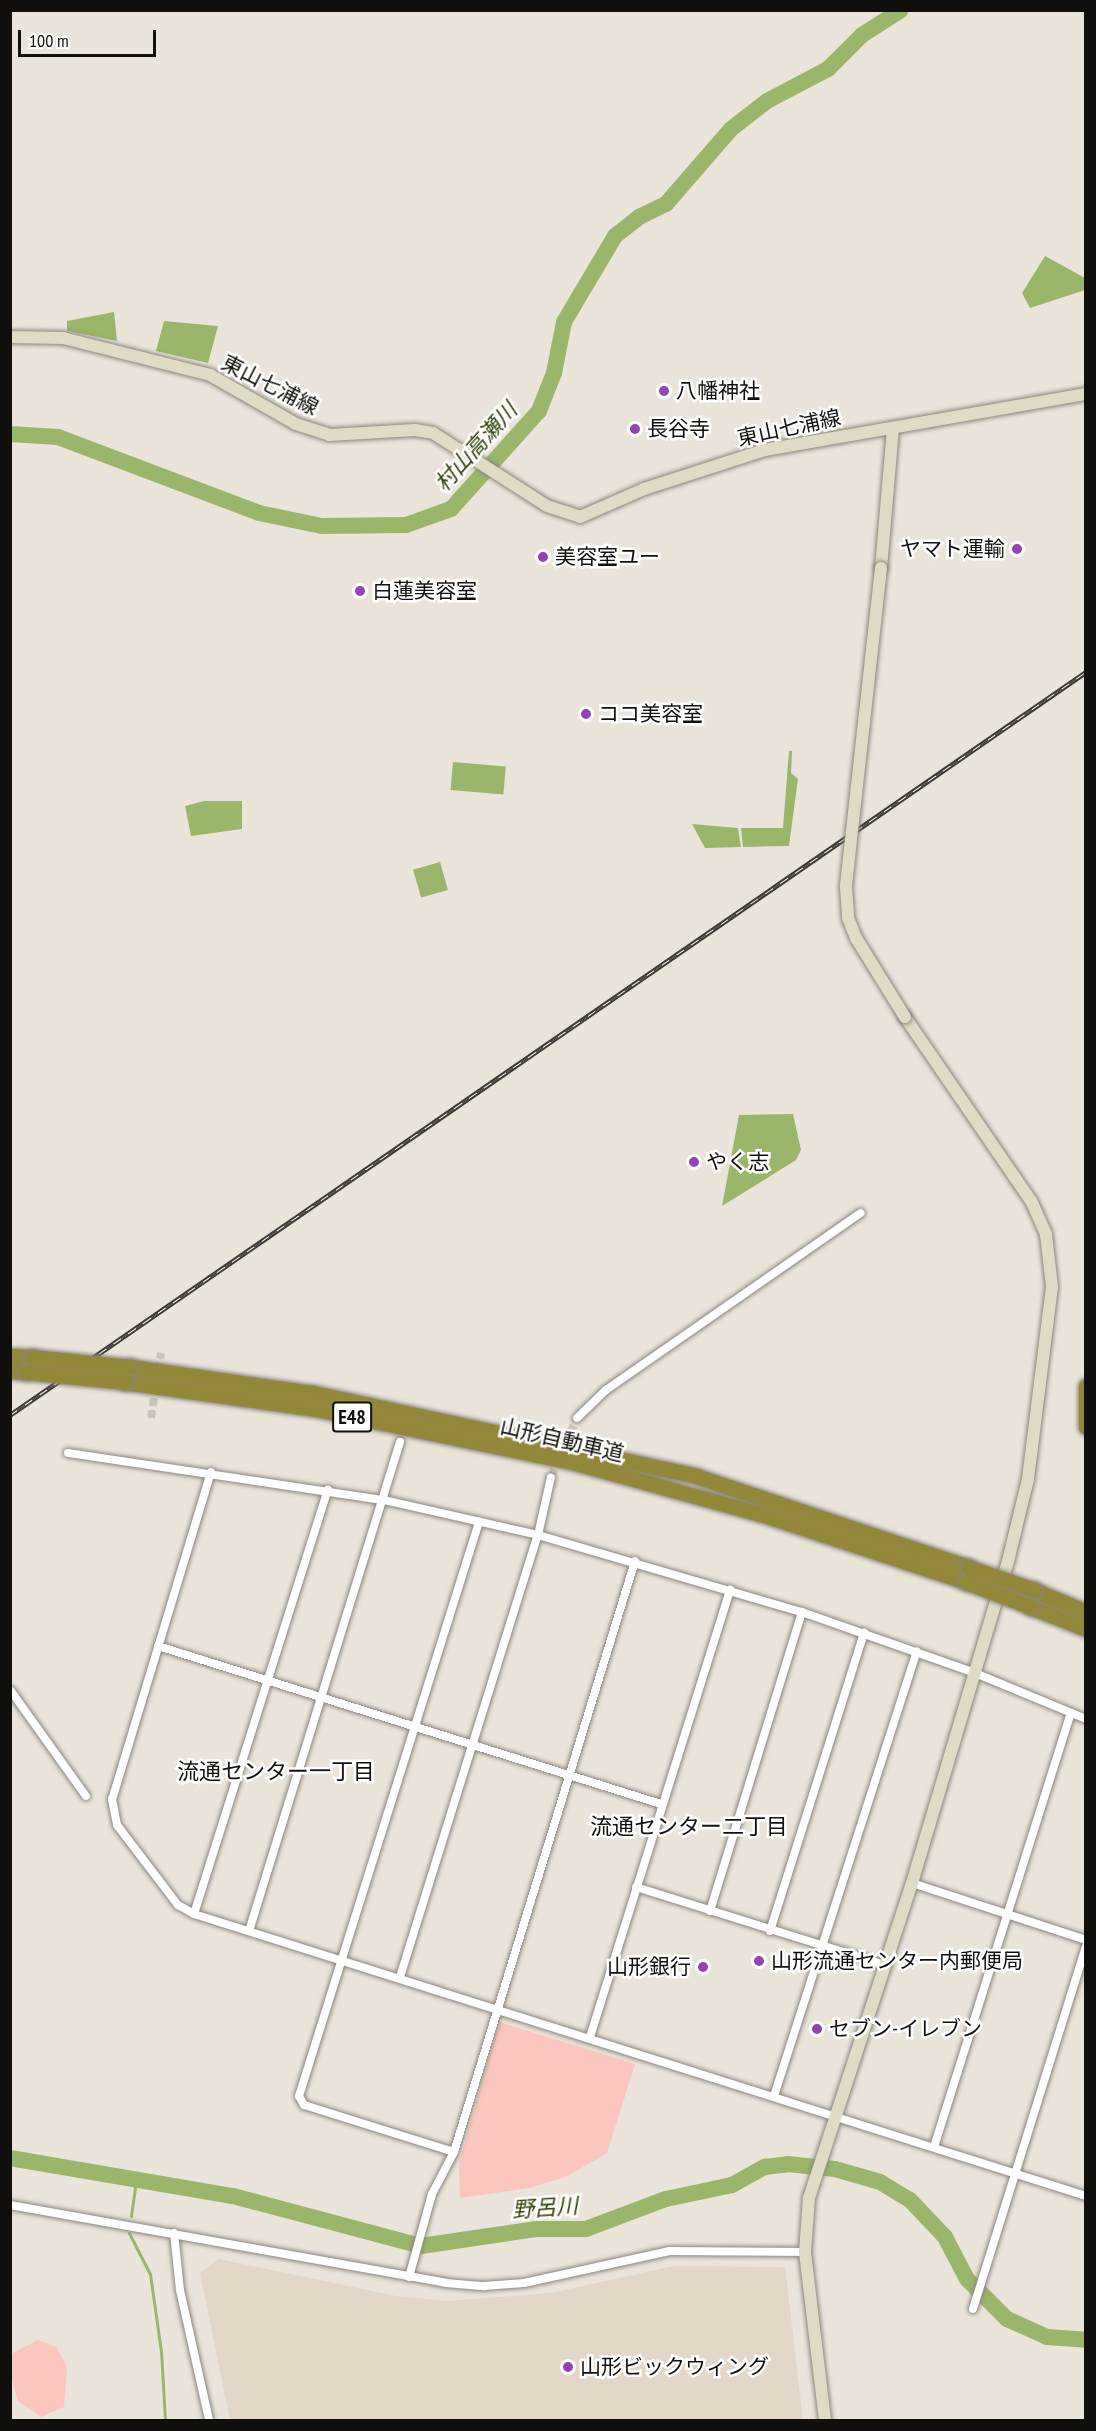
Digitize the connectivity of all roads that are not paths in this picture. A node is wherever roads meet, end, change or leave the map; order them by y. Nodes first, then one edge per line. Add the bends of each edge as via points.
1 (10, 337) edge
2 (1086, 394) edge
3 (894, 429) junction
4 (861, 1213) dead end
5 (10, 1356) edge
6 (18, 1372) edge
7 (127, 1375) junction
8 (1086, 1386) edge
9 (577, 1418) tunnel mouth
10 (1086, 1427) edge
11 (400, 1442) dead end
12 (68, 1453) dead end
13 (211, 1472) junction
14 (551, 1477) tunnel mouth
15 (328, 1490) junction
16 (384, 1500) junction
17 (479, 1521) junction
18 (538, 1535) junction
19 (635, 1561) junction
20 (967, 1575) junction
21 (730, 1589) junction
22 (1086, 1610) edge
23 (802, 1612) junction
24 (1086, 1629) edge
25 (864, 1632) junction
26 (158, 1646) junction
27 (917, 1651) junction
28 (975, 1673) junction
29 (268, 1681) junction
30 (10, 1691) edge
31 (321, 1697) junction
32 (1071, 1713) junction
33 (1086, 1719) edge
34 (414, 1727) junction
35 (473, 1746) junction
36 (570, 1775) junction
37 (86, 1796) dead end
38 (661, 1804) junction
39 (912, 1883) junction
40 (636, 1887) junction
41 (710, 1911) junction
42 (194, 1914) junction
43 (1007, 1914) junction
44 (249, 1931) junction
45 (770, 1931) junction
46 (1086, 1940) edge
47 (820, 1946) junction
48 (1086, 1946) edge
49 (341, 1960) junction
50 (885, 1965) junction
51 (400, 1977) junction
52 (495, 2007) junction
53 (590, 2037) junction
54 (774, 2096) junction
55 (835, 2114) junction
56 (934, 2146) junction
57 (454, 2152) junction
58 (1016, 2173) junction
59 (1085, 2192) edge
60 (10, 2205) edge
61 (174, 2233) junction
62 (805, 2252) junction
63 (409, 2277) junction
64 (973, 2305) dead end
65 (209, 2421) edge
66 (825, 2421) edge

1 - 3 street, 東山七浦線 via 63,338 210,375 296,424 329,435 415,430 433,433 561,513 580,517 644,489 765,450
2 - 3 street, 東山七浦線
3 - 28 street, bridge via 846,887 848,918 856,938 905,1017 1031,1201 1046,1234 1051,1262 1047,1334 1029,1479
4 - 9 street via 606,1390
5 - 7 highway, 山形自動車道 / E48, bridge
6 - 7 highway, 山形自動車道 / E48, bridge
7 - 20 highway, 山形自動車道 / E48 via 313,1393 696,1476
8 - 10 highway
11 - 16 street
12 - 13 street
13 - 15 street
13 - 26 street
14 - 18 street
15 - 16 street
15 - 29 street
16 - 17 street
16 - 31 street
17 - 18 street
17 - 34 street
18 - 19 street
18 - 35 street
19 - 21 street
19 - 36 street
20 - 22 highway, 山形自動車道 / E48, bridge via 1034,1590
20 - 24 highway, 山形自動車道 / E48, bridge
21 - 23 street
21 - 38 street
23 - 25 street
23 - 41 street
25 - 27 street
25 - 45 street
26 - 29 street
26 - 42 street via 112,1789 112,1808 117,1826 164,1891
27 - 28 street
27 - 47 street
28 - 32 street
28 - 39 street
29 - 31 street
29 - 42 street
30 - 37 street
31 - 34 street
31 - 44 street
32 - 33 street
32 - 43 street
34 - 35 street
34 - 49 street
35 - 36 street
35 - 51 street
36 - 38 street
36 - 52 street
38 - 40 street
39 - 43 street
39 - 50 street
40 - 41 street
40 - 53 street
41 - 45 street
42 - 44 street
43 - 46 street
43 - 56 street
44 - 49 street
45 - 47 street
47 - 50 street
47 - 54 street
48 - 58 street
49 - 51 street
49 - 57 street via 299,2096 304,2106
50 - 55 street
51 - 52 street
52 - 53 street
52 - 57 street
53 - 54 street
54 - 55 street
55 - 56 street
55 - 62 street via 809,2198
56 - 58 street
57 - 63 street via 432,2194
58 - 59 street
58 - 64 street
60 - 61 street
61 - 63 street
61 - 65 street via 180,2290
62 - 63 street via 669,2252 524,2283 484,2286
62 - 66 street

